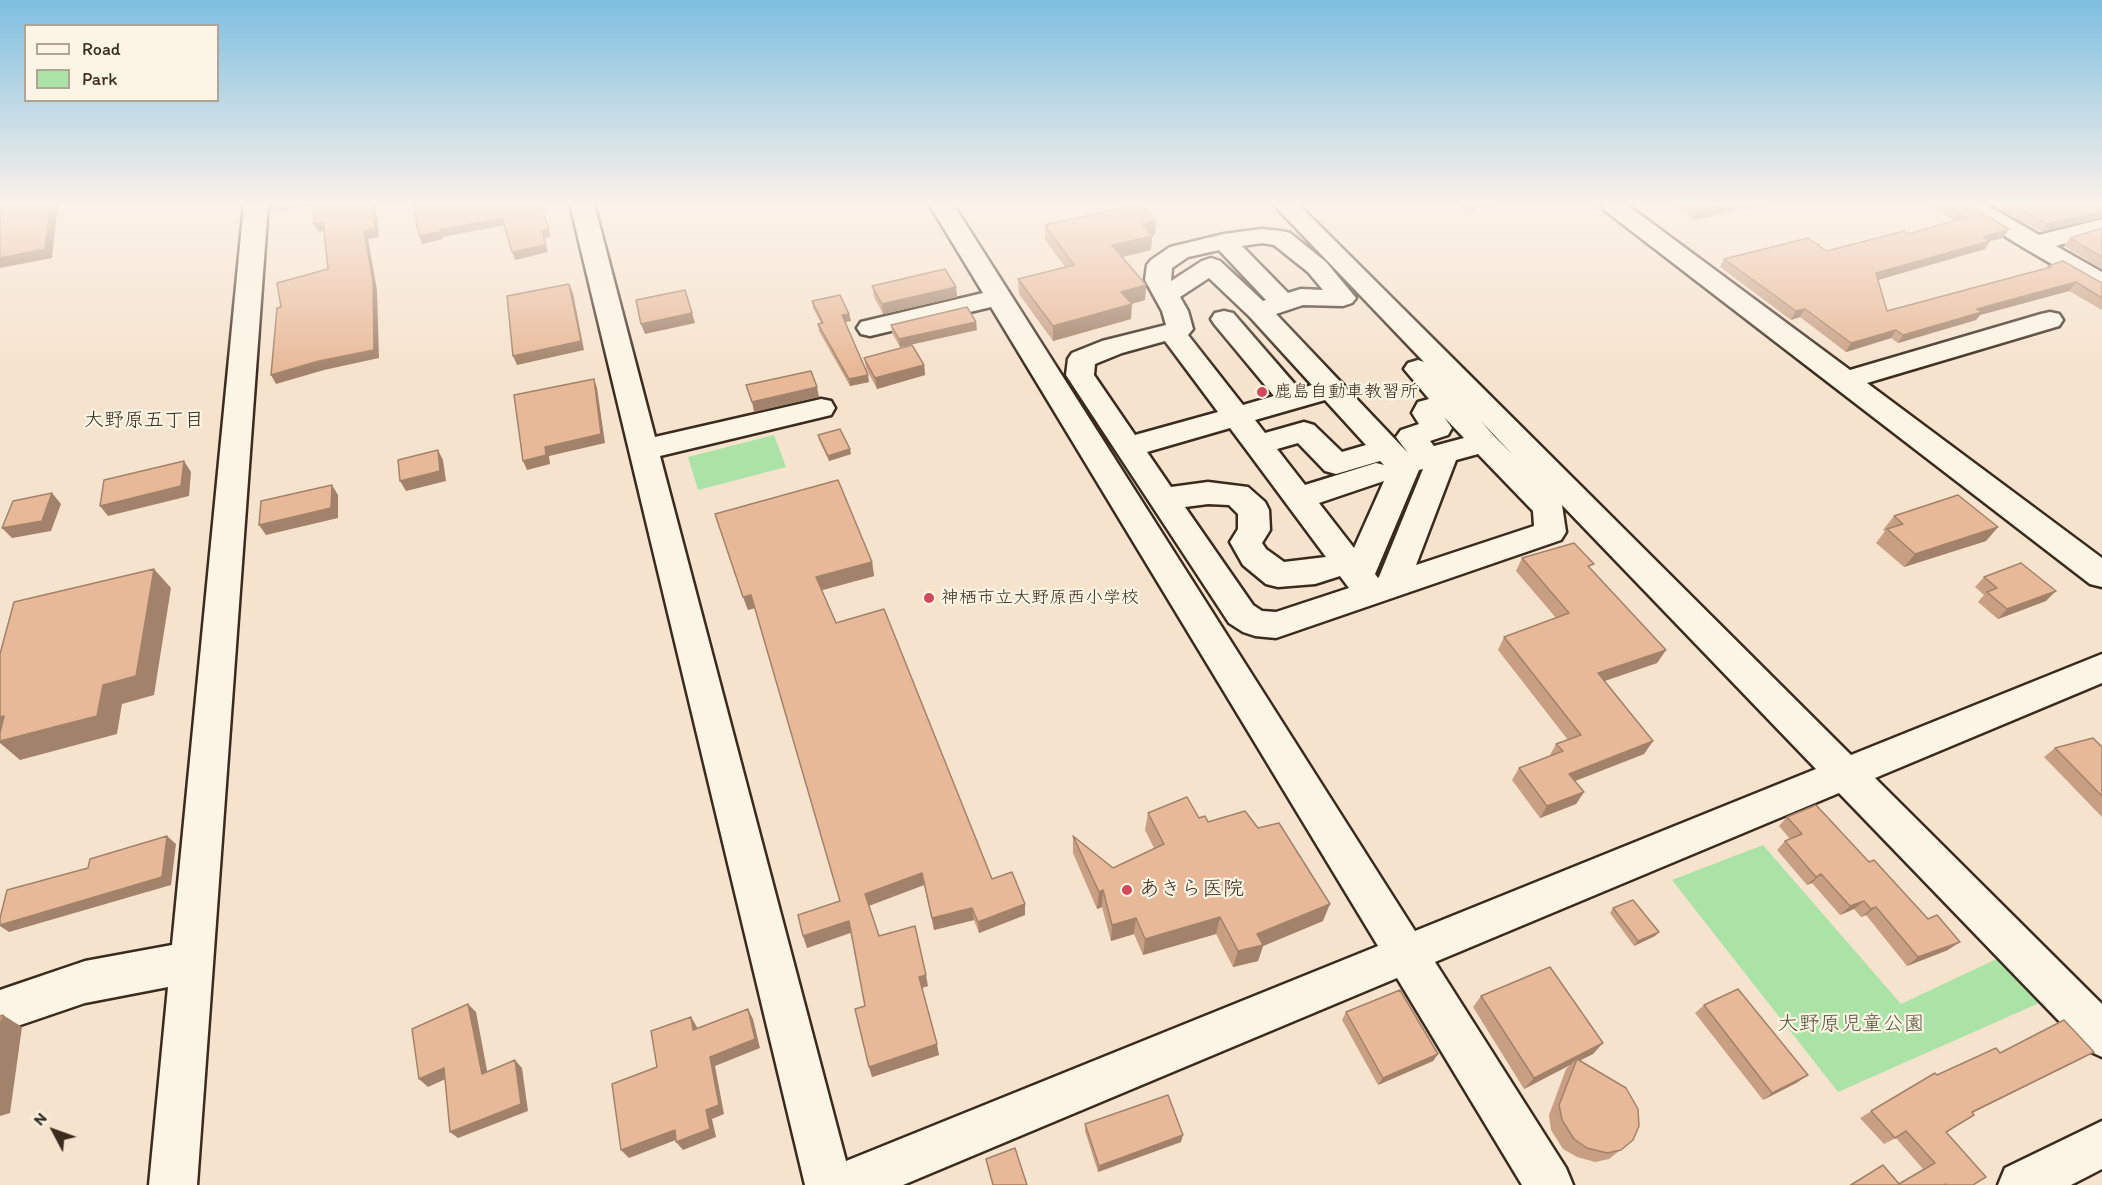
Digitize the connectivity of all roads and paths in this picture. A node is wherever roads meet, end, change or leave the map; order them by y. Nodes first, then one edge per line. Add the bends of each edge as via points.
1 (251, 259) edge
2 (596, 259) edge
3 (975, 259) edge
4 (1167, 259) edge
5 (1237, 259) edge
6 (1307, 259) edge
7 (1340, 259) edge
8 (1684, 259) edge
9 (2061, 259) edge
10 (2102, 284) edge
11 (1166, 295) junction
12 (999, 297) junction
13 (1343, 298) junction
14 (1271, 307) junction
15 (1224, 319) junction
16 (2050, 320) dead end
17 (870, 328) dead end
18 (1176, 331) junction
19 (1845, 381) junction
20 (1330, 389) junction
21 (1293, 400) junction
22 (1448, 402) junction
23 (820, 408) dead end
24 (1236, 416) junction
25 (1484, 443) junction
26 (1258, 445) junction
27 (1128, 447) junction
28 (644, 450) junction
29 (1413, 458) junction
30 (1299, 498) junction
31 (1163, 499) junction
32 (2102, 575) edge
33 (1367, 579) junction
34 (2102, 668) edge
35 (1846, 775) junction
36 (1405, 954) junction
37 (192, 962) junction
38 (0, 1011) edge
39 (2102, 1035) edge
40 (2102, 1144) edge
41 (173, 1185) edge
42 (829, 1185) edge
43 (846, 1185) edge
44 (1549, 1185) edge
45 (2022, 1185) edge

1 - 37 street
2 - 28 street
3 - 12 street
4 - 11 street via 1160,264 1158,280
5 - 14 street
6 - 13 street
7 - 35 street
8 - 19 street
9 - 10 street
11 - 14 street via 1211,266
11 - 18 street via 1175,311
12 - 17 street
12 - 36 street
13 - 14 street via 1301,297
13 - 22 street via 1355,298
14 - 15 street
14 - 20 street
15 - 18 street
15 - 21 street
16 - 19 street
18 - 24 street
18 - 27 street via 1082,359 1080,375
19 - 32 street
20 - 21 street
20 - 29 street
21 - 24 street
22 - 25 street
22 - 29 street via 1428,409 1426,413 1438,428 1411,437
23 - 28 street
24 - 26 street
24 - 27 street
25 - 29 street
25 - 33 street via 1548,508 1550,531
26 - 29 street via 1304,432 1336,464
26 - 30 street
27 - 31 street
28 - 42 street
29 - 30 street
29 - 33 street
30 - 33 street
31 - 33 street via 1208,493 1237,495 1254,510 1254,530 1246,542 1254,557 1278,575 1315,572
31 - 33 street via 1241,614 1255,623 1276,625
34 - 35 street
35 - 36 street
35 - 39 street
36 - 43 street
36 - 44 street
37 - 38 street via 85,982
37 - 41 street
40 - 45 street

